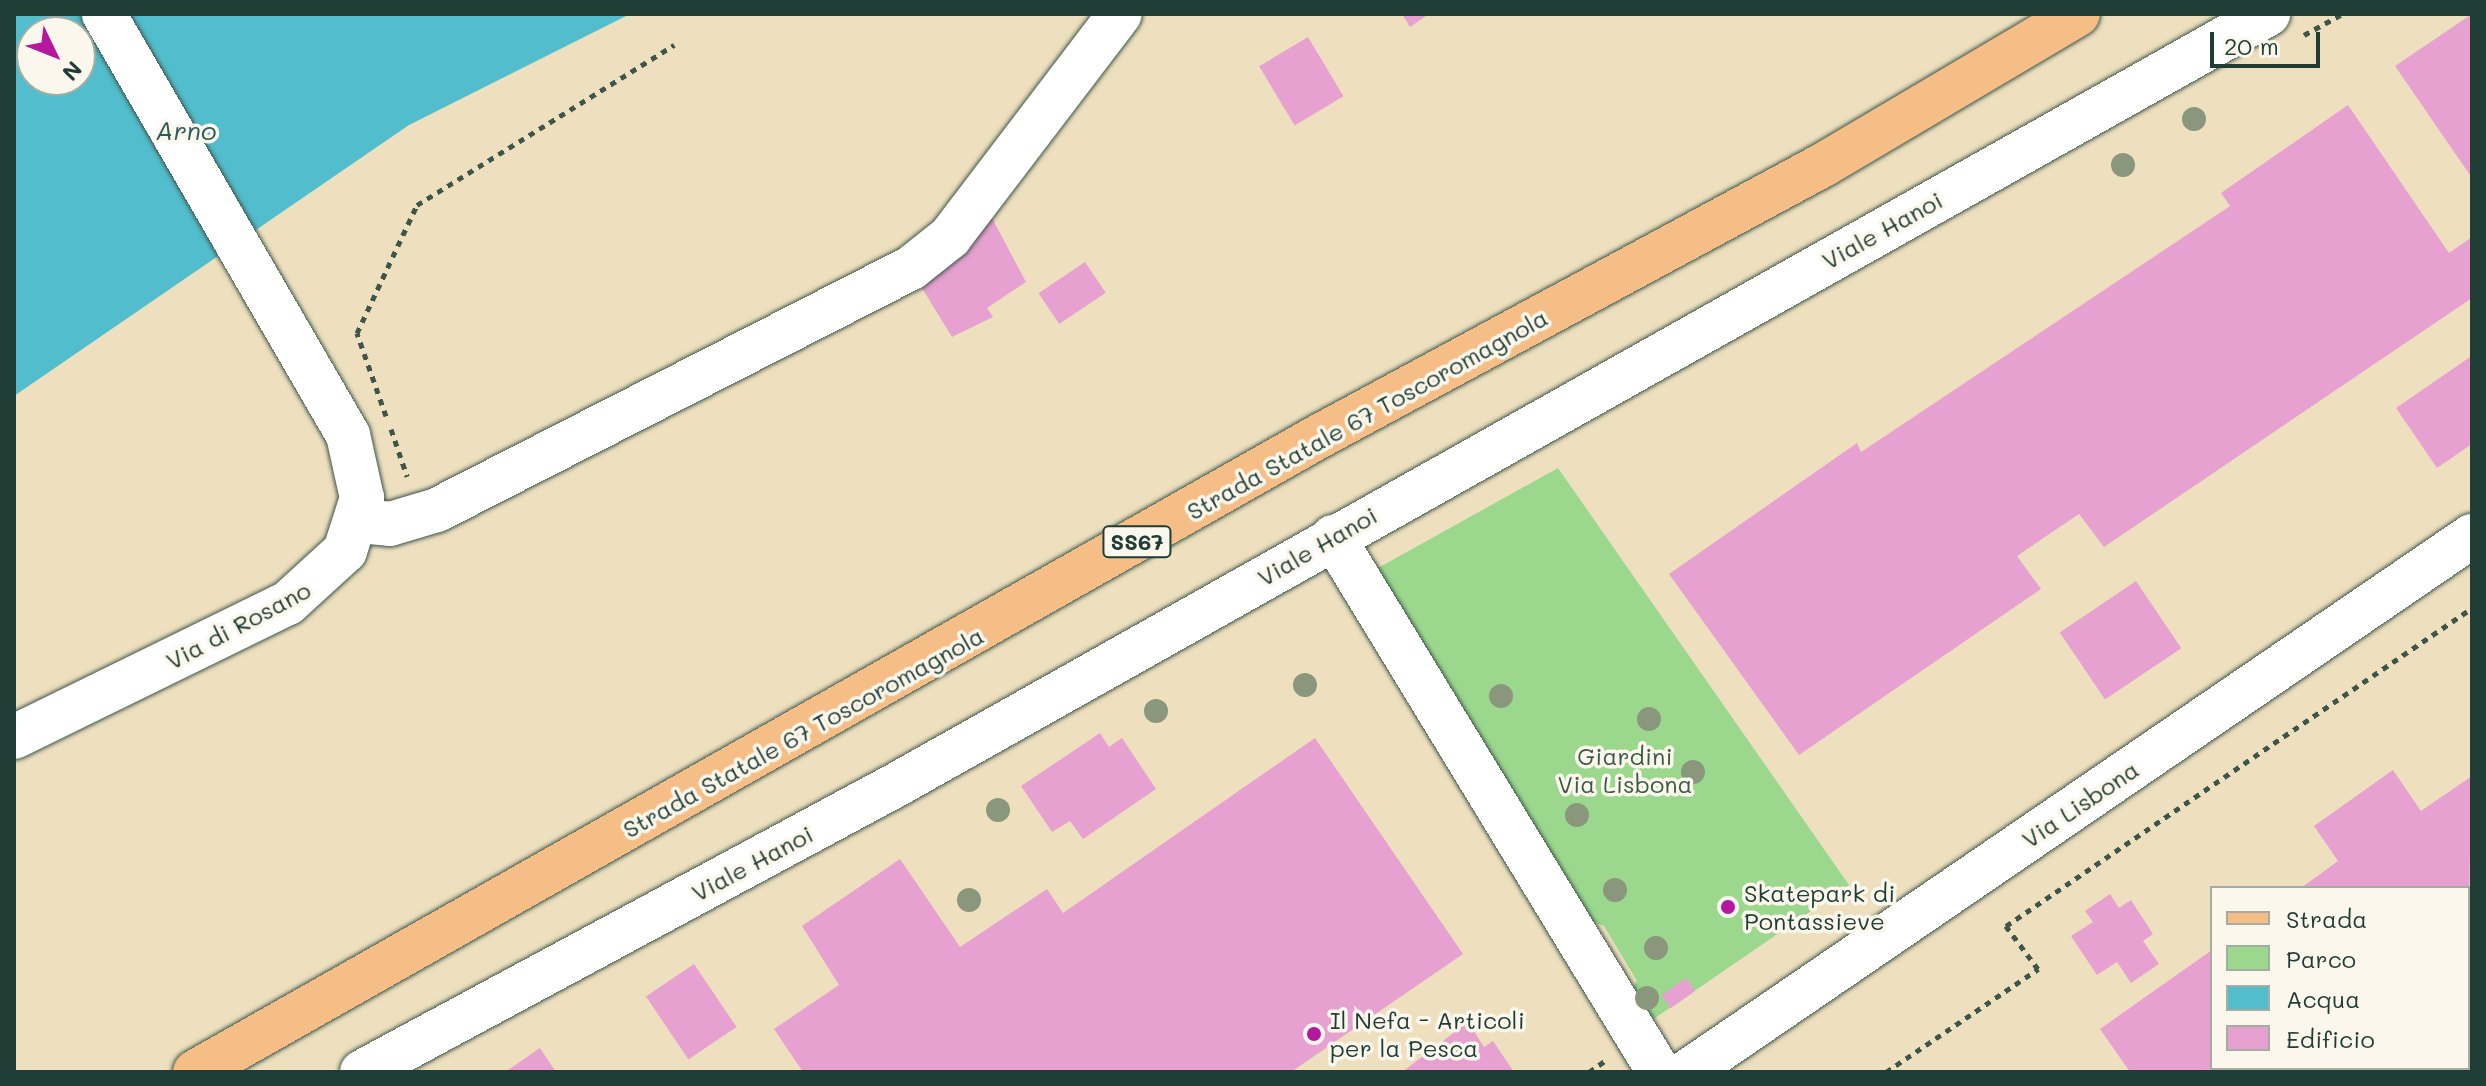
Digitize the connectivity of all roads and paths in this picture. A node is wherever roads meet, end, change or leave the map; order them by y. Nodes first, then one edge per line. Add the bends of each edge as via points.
1 (104, 14) edge
2 (1120, 14) edge
3 (2078, 14) edge
4 (2268, 14) edge
5 (674, 45) dead end
6 (358, 521) junction
7 (413, 521) junction
8 (2472, 536) edge
9 (1333, 537) junction
10 (2472, 608) edge
11 (14, 737) edge
12 (195, 1072) edge
13 (362, 1072) edge
14 (1659, 1072) edge
15 (1687, 1072) edge
16 (1886, 1072) edge

1 - 6 street via 305,353 358,458
2 - 7 street via 950,237 911,268
3 - 12 main road, Strada Statale 67 Toscoromagnola / SS67 via 1823,165 1316,438
4 - 9 street, Viale Hanoi
5 - 7 path via 417,205 357,333 407,472
6 - 7 street
6 - 11 street, Via di Rosano via 324,577 288,603
8 - 15 street, Via Lisbona
9 - 13 street, Viale Hanoi via 896,785
9 - 14 street
10 - 16 path via 2006,926 2038,969

